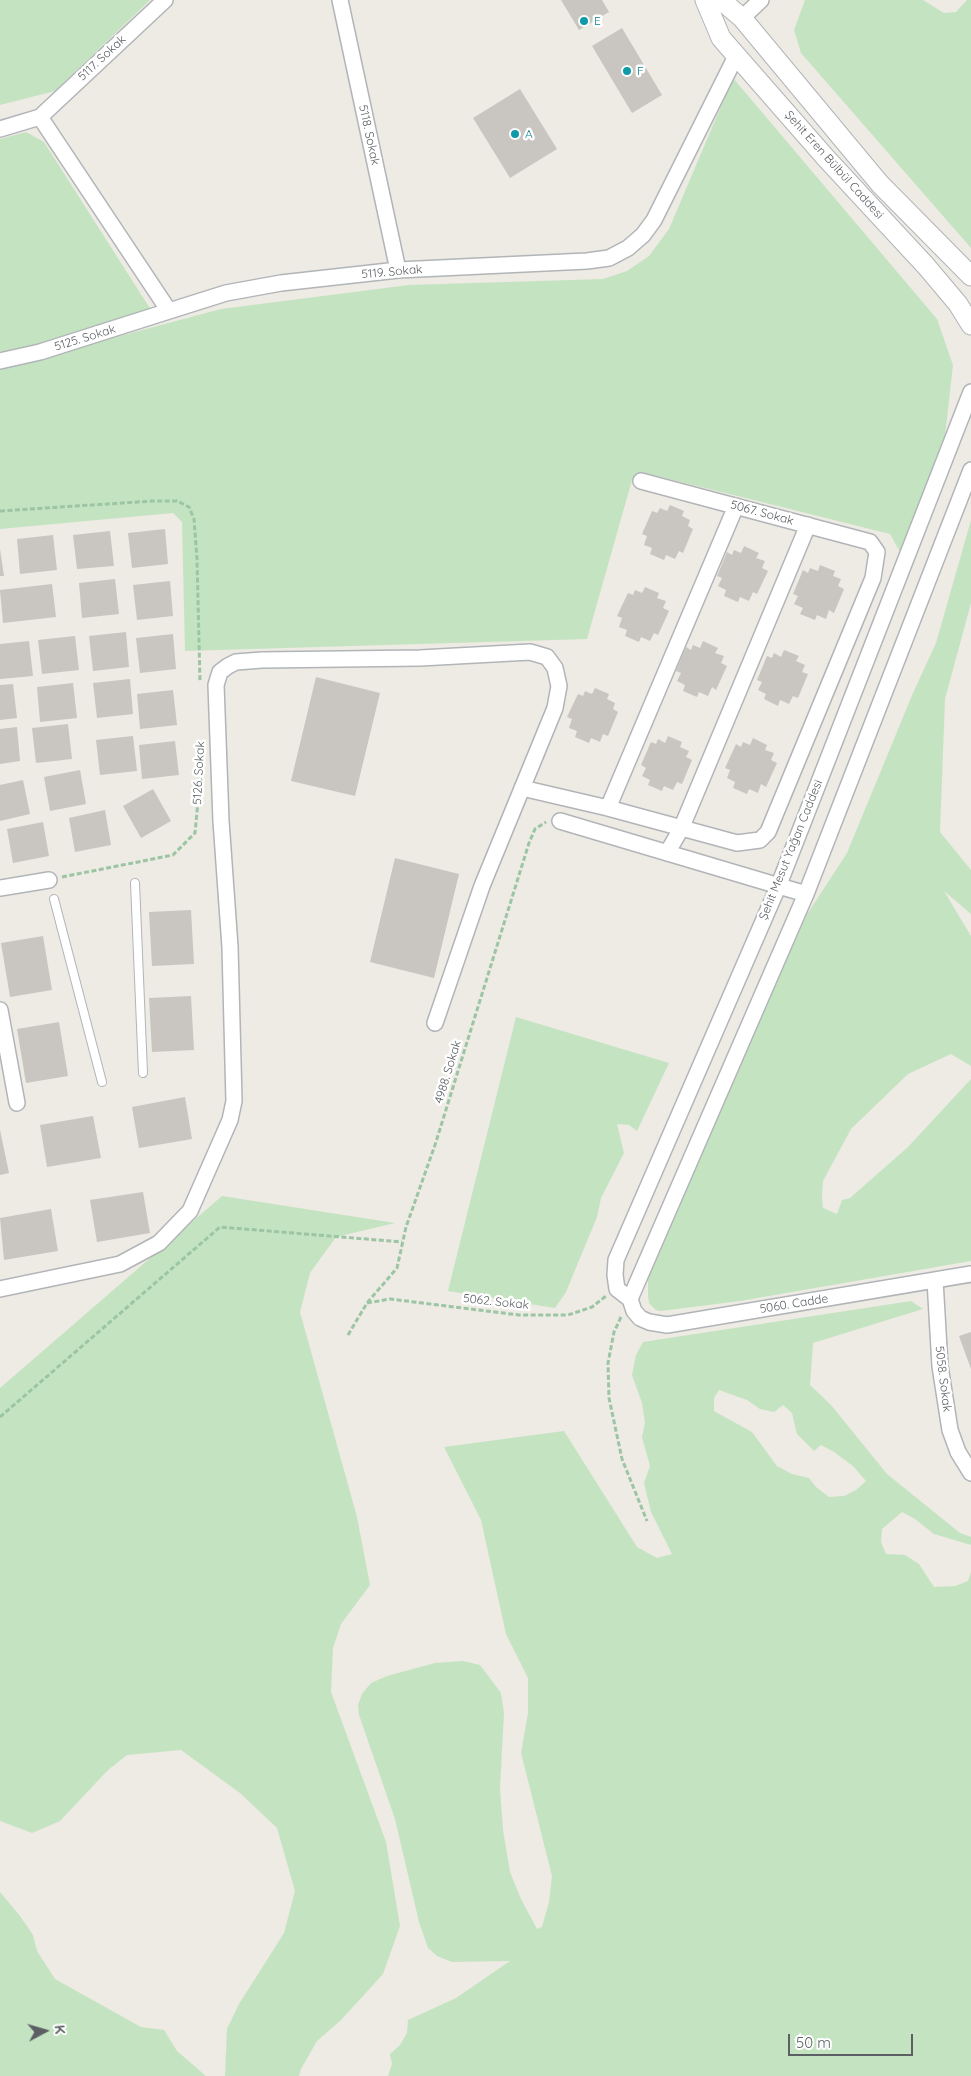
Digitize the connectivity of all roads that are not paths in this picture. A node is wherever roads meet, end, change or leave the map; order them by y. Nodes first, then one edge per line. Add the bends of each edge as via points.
1 (164, 0) edge
2 (340, 0) edge
3 (705, 0) edge
4 (721, 0) edge
5 (761, 0) edge
6 (742, 18) junction
7 (721, 38) junction
8 (736, 56) junction
9 (40, 117) junction
10 (0, 129) edge
11 (398, 270) junction
12 (971, 276) edge
13 (169, 311) junction
14 (971, 325) edge
15 (0, 361) edge
16 (971, 392) edge
17 (971, 470) edge
18 (641, 481) dead end
19 (736, 506) junction
20 (808, 525) junction
21 (522, 788) junction
22 (608, 808) junction
23 (560, 821) road end
24 (681, 829) junction
25 (667, 853) junction
26 (50, 880) road end
27 (135, 883) dead end
28 (778, 886) junction
29 (0, 888) edge
30 (806, 894) junction
31 (54, 899) dead end
32 (0, 1010) edge
33 (435, 1023) dead end
34 (143, 1073) dead end
35 (102, 1082) dead end
36 (17, 1103) dead end
37 (971, 1274) edge
38 (935, 1280) junction
39 (0, 1290) edge
40 (630, 1299) junction
41 (971, 1473) edge

1 - 9 street, 5117. Sokak
2 - 11 street, 5118. Sokak
3 - 7 street, Şehit Eren Bülbül Caddesi
4 - 6 street, Şehit Eren Bülbül Caddesi
5 - 6 street
6 - 7 street
6 - 12 street, Şehit Eren Bülbül Caddesi via 880,184
7 - 8 street, Şehit Eren Bülbül Caddesi
8 - 11 street, 5119. Sokak via 654,220 628,248 609,258 587,261
8 - 14 street, Şehit Eren Bülbül Caddesi via 926,266
9 - 10 street
9 - 13 street
11 - 13 street, 5119. Sokak via 226,293
13 - 15 street, 5125. Sokak via 40,352
16 - 28 street, Şehit Mesut Yağan Caddesi
17 - 30 street
18 - 19 street, 5067. Sokak
19 - 20 street, 5067. Sokak
19 - 22 street
20 - 24 street
20 - 24 street, 5067. Sokak via 870,542 877,552 874,578 768,832 760,840 741,844
21 - 22 street
21 - 33 street via 482,886
21 - 39 street via 558,695 555,668 541,654 247,660 220,672 216,685 220,822 230,947 234,1101 230,1120 190,1211 150,1250 120,1264
22 - 24 street
23 - 25 street
24 - 25 street
25 - 28 street
26 - 29 street
27 - 34 lane
28 - 30 street
28 - 40 street, Şehit Mesut Yağan Caddesi via 616,1260 614,1275 617,1288
30 - 40 street
31 - 35 lane
32 - 36 street
37 - 38 street, 5060. Cadde
38 - 40 street, 5060. Cadde via 667,1325 640,1318
38 - 41 street, 5058. Sokak via 940,1366 950,1430

